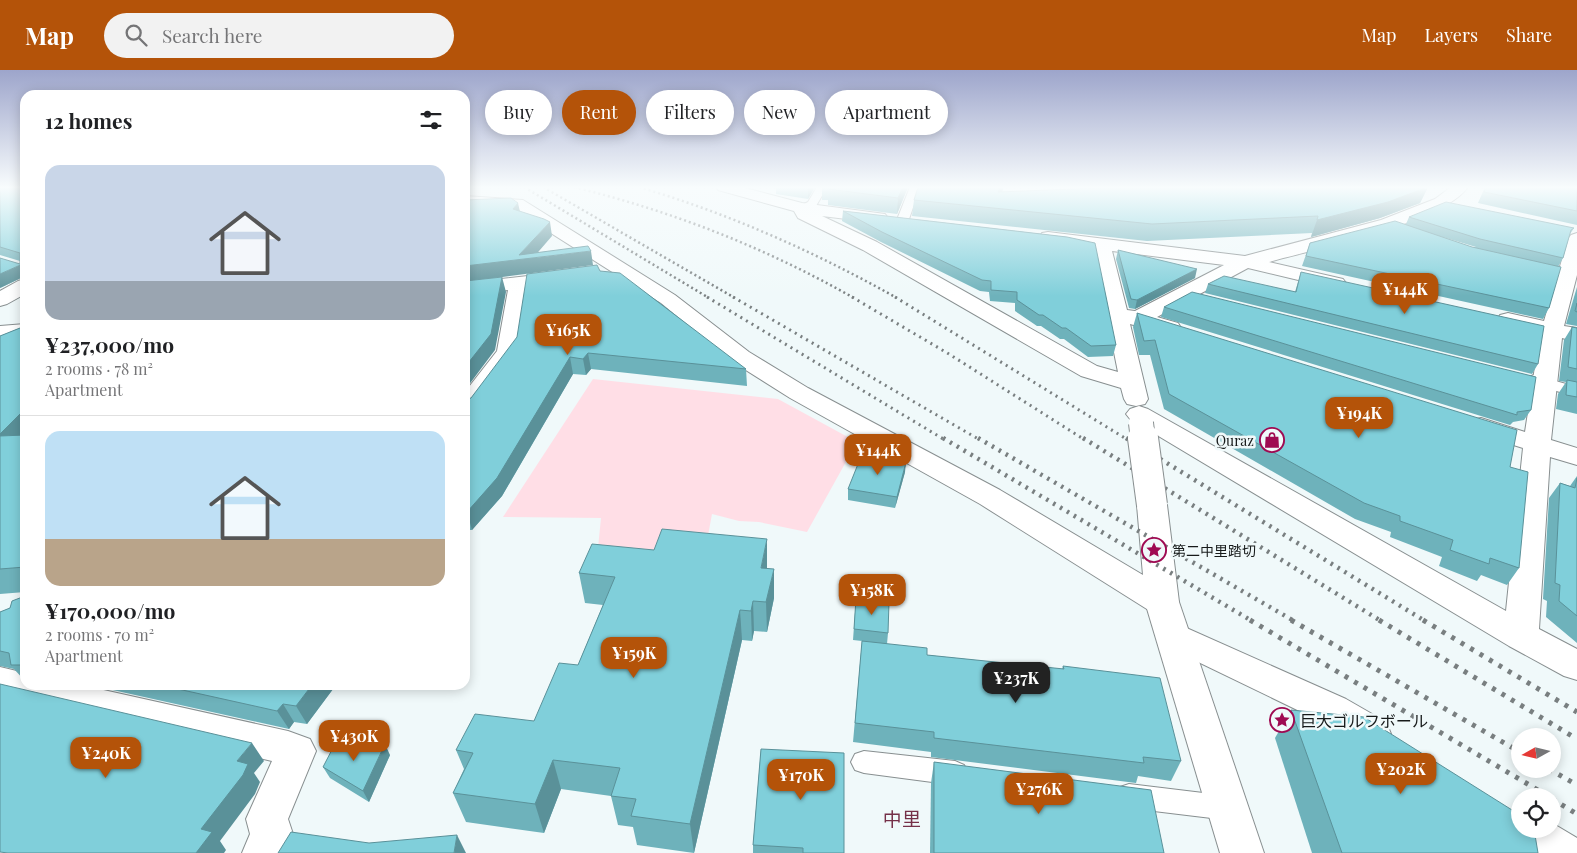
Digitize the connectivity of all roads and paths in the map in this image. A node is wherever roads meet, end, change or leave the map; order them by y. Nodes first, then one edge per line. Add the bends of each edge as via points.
1 (548, 224) edge
2 (824, 224) edge
3 (917, 224) edge
4 (921, 224) edge
5 (1387, 224) joint
6 (1405, 230) edge
7 (1574, 232) edge
8 (1035, 236) edge
9 (1101, 243) junction
10 (1245, 262) junction
11 (622, 270) junction
12 (1567, 275) edge
13 (519, 283) junction
14 (1350, 286) edge
15 (470, 288) edge
16 (20, 289) edge
17 (1184, 294) junction
18 (0, 300) edge
19 (1207, 300) edge
20 (1485, 315) edge
21 (1128, 317) junction
22 (20, 331) edge
23 (0, 333) edge
24 (1565, 333) edge
25 (1194, 336) edge
26 (1533, 380) junction
27 (1133, 384) junction
28 (1577, 392) edge
29 (470, 402) edge
30 (1140, 418) junction
31 (1463, 421) edge
32 (1537, 444) junction
33 (1577, 457) edge
34 (1168, 618) junction
35 (1520, 636) junction
36 (1577, 666) edge
37 (0, 682) edge
38 (20, 687) edge
39 (35, 690) edge
40 (1398, 750) edge
41 (864, 762) dead end
42 (982, 777) edge
43 (1110, 793) edge
44 (1228, 808) junction
45 (1538, 838) edge
46 (264, 853) edge
47 (1242, 853) edge
48 (1562, 853) edge

1 - 11 street
2 - 27 street via 870,246 1089,371
3 - 4 street
5 - 6 lane
5 - 10 street
7 - 12 street
8 - 9 street
9 - 10 street
9 - 21 street
10 - 14 street
10 - 17 street
11 - 13 street
11 - 34 street via 668,299 741,357 799,393 990,497
12 - 24 street
13 - 15 street
13 - 29 street via 508,352
16 - 18 street
17 - 19 lane
17 - 21 street
20 - 24 street
21 - 25 street
21 - 27 street
22 - 23 street
24 - 26 street
26 - 28 lane
26 - 32 street
27 - 30 street
30 - 34 street, bridge
30 - 35 street
31 - 32 street
32 - 33 street
32 - 35 street
34 - 40 street
34 - 44 street
35 - 36 street
37 - 38 street
39 - 46 street via 296,751 267,819 272,834
41 - 42 lane
43 - 44 lane
44 - 47 street
45 - 48 street

